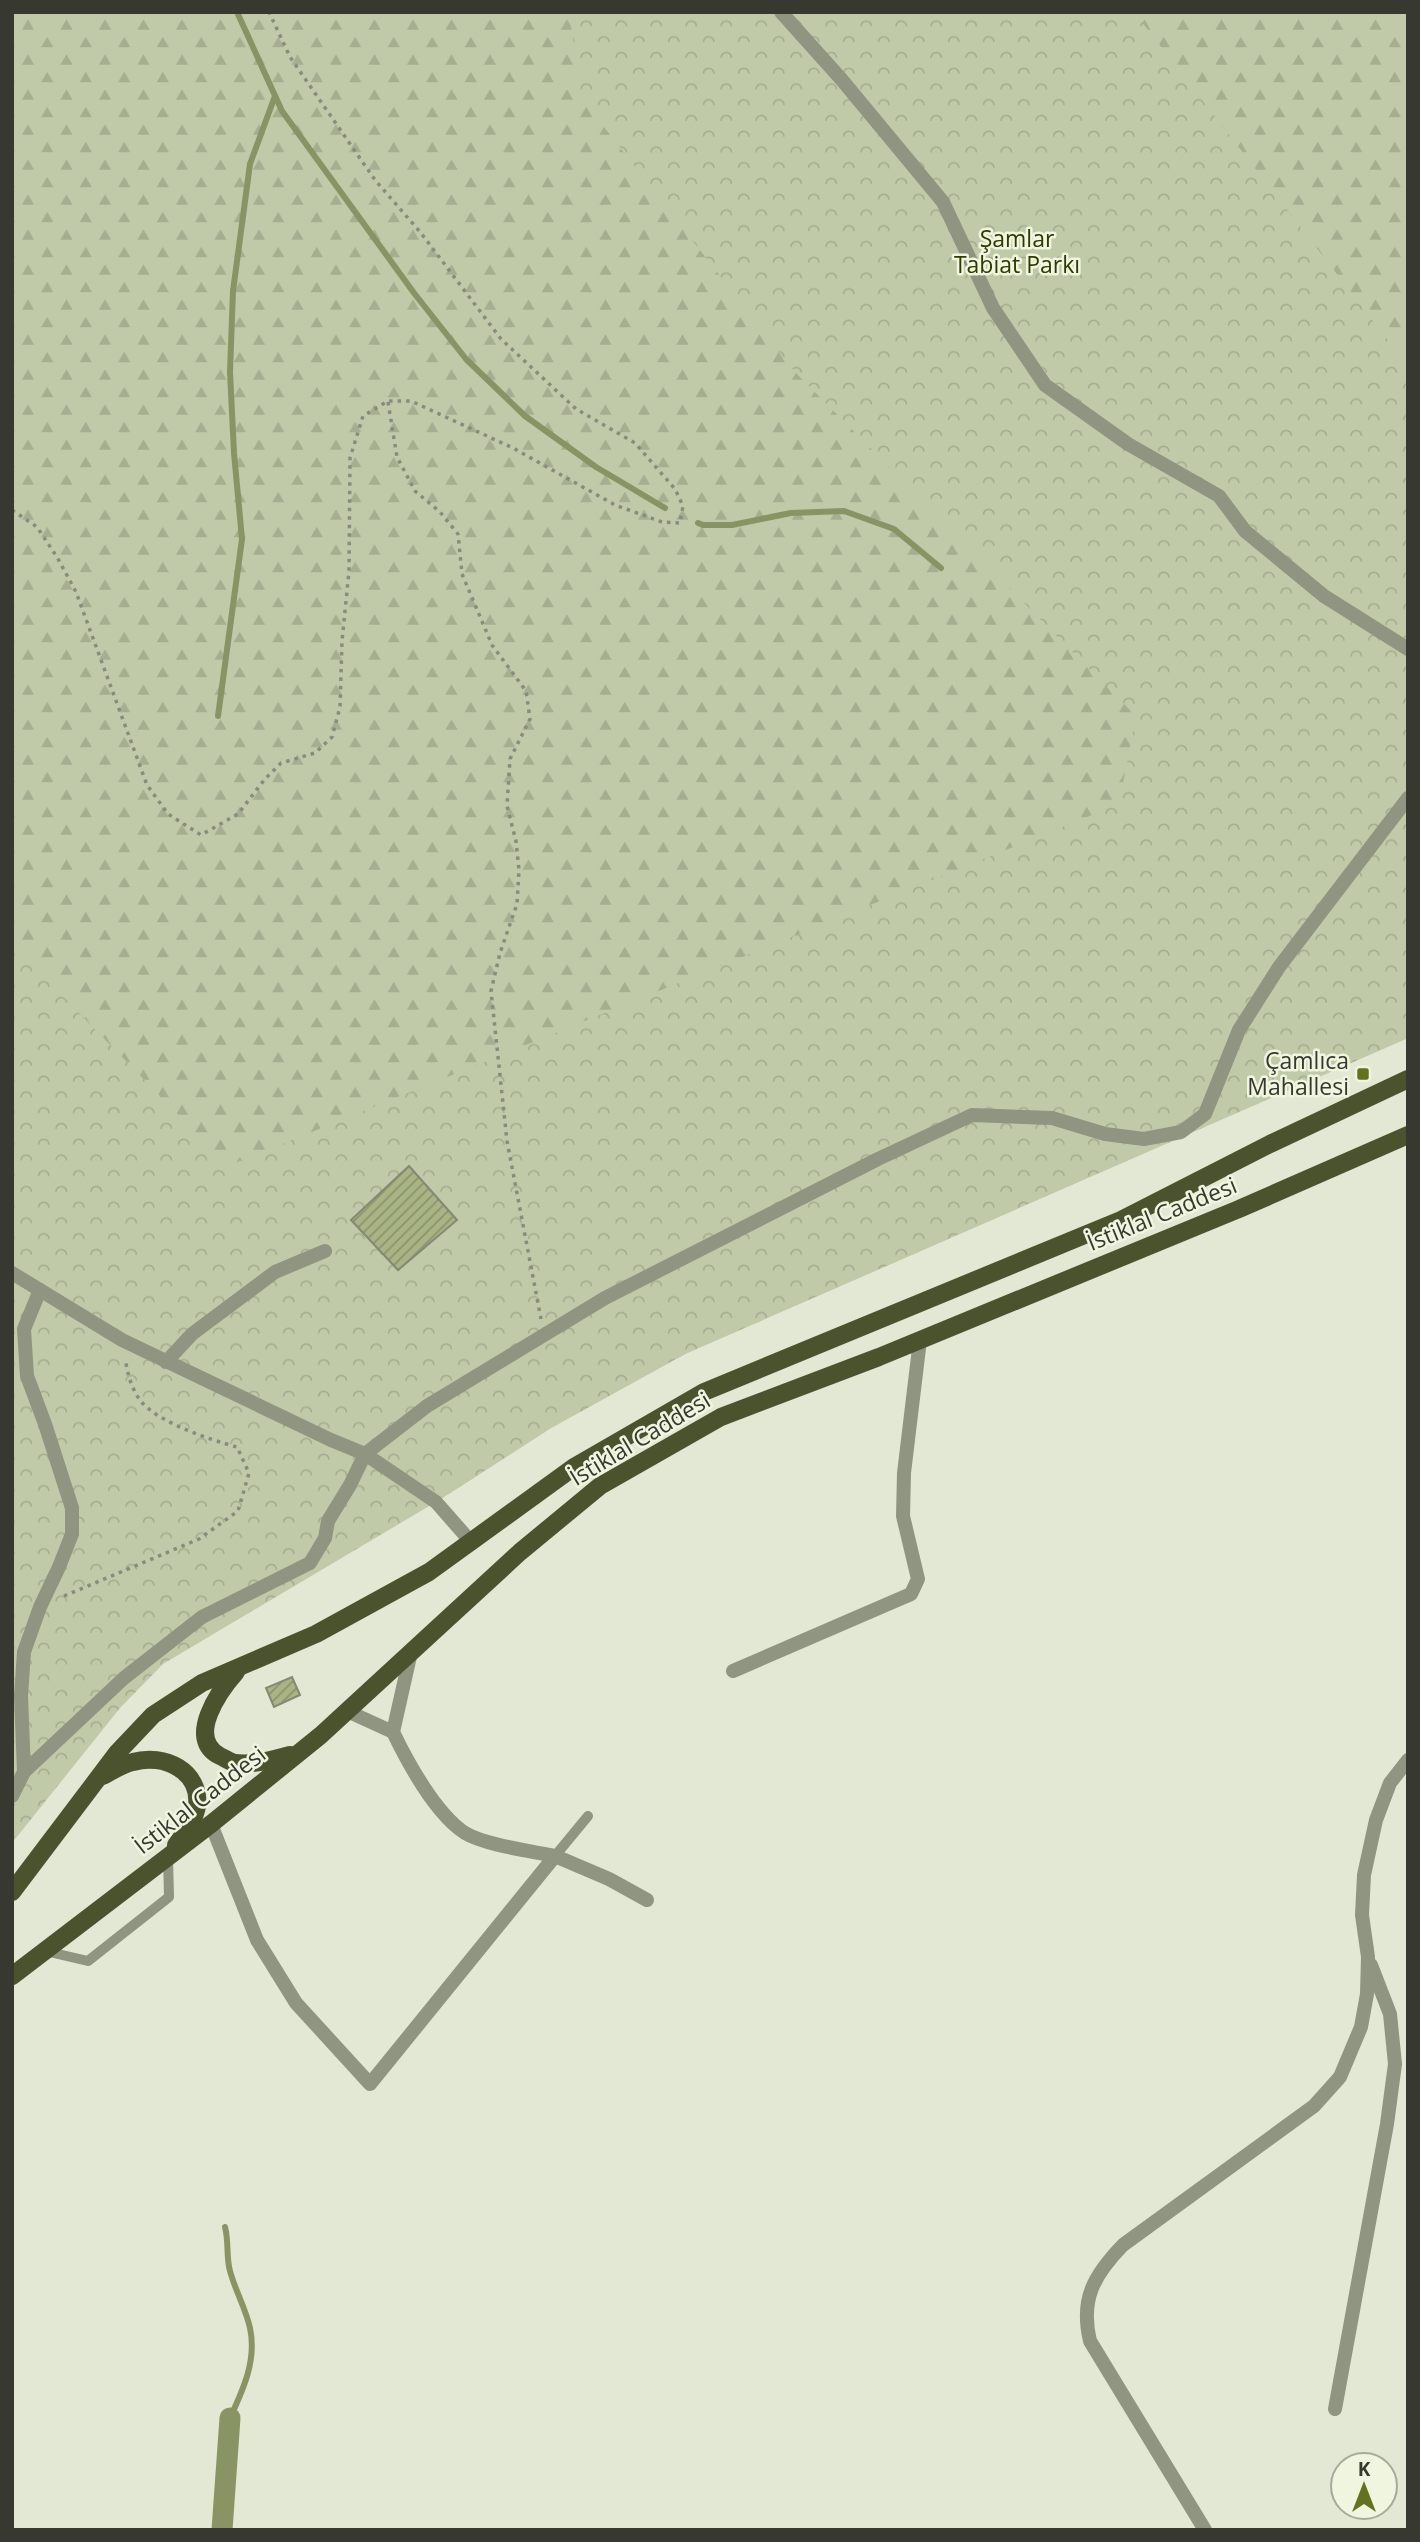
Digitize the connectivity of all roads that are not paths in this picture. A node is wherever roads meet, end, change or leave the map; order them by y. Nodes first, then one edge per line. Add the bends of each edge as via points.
1 (781, 12) edge
2 (1405, 644) edge
3 (1408, 798) edge
4 (1408, 1079) edge
5 (1408, 1135) edge
6 (325, 1251) dead end
7 (12, 1273) edge
8 (40, 1290) junction
9 (920, 1340) junction
10 (166, 1362) junction
11 (365, 1454) junction
12 (472, 1543) junction
13 (411, 1651) junction
14 (238, 1669) junction
15 (733, 1671) dead end
16 (347, 1711) junction
17 (393, 1732) junction
18 (298, 1753) junction
19 (1408, 1760) edge
20 (24, 1772) junction
21 (101, 1777) junction
22 (12, 1796) edge
23 (587, 1816) dead end
24 (211, 1824) junction
25 (555, 1856) junction
26 (169, 1857) junction
27 (12, 1892) edge
28 (647, 1900) dead end
29 (46, 1951) junction
30 (1368, 1957) junction
31 (12, 1976) edge
32 (1335, 2409) dead end
33 (1205, 2530) edge

1 - 2 street via 943,202 993,308 1045,385 1128,443 1219,496 1245,531 1324,596
3 - 11 street via 1279,967 1239,1030 1205,1114 1181,1132 1144,1139 1105,1134 1052,1118 972,1115 606,1298 427,1406
4 - 12 main road, İstiklal Caddesi via 1121,1220 704,1392 574,1467
5 - 9 main road, İstiklal Caddesi
6 - 10 street via 275,1272 192,1334
7 - 8 street
8 - 10 street
8 - 20 street via 23,1329 26,1376 72,1508 72,1534 24,1652
9 - 13 main road, İstiklal Caddesi via 721,1417 600,1486
9 - 15 street via 904,1473 903,1516 918,1579 911,1594
10 - 11 street
11 - 12 street via 436,1502
11 - 20 street via 310,1563 202,1617 124,1678
12 - 14 main road, İstiklal Caddesi via 359,1612
13 - 16 main road, İstiklal Caddesi
13 - 17 street
14 - 18 main road via 219,1691 208,1715 205,1736 213,1753 234,1763 264,1762
14 - 21 main road, İstiklal Caddesi via 202,1683 153,1714
16 - 17 street
16 - 18 main road, İstiklal Caddesi
17 - 25 street via 410,1766 448,1818 467,1834
18 - 24 main road, İstiklal Caddesi
19 - 30 street via 1390,1783 1364,1875 1362,1914
20 - 22 street
21 - 26 main road via 134,1761 166,1760 187,1773 196,1788 197,1808
21 - 27 main road, İstiklal Caddesi
23 - 25 lane
24 - 25 street via 257,1940 296,2003 370,2084
24 - 26 main road, İstiklal Caddesi
25 - 28 street
26 - 29 main road, İstiklal Caddesi
26 - 29 lane via 169,1897 88,1961
29 - 31 main road, İstiklal Caddesi
30 - 32 street via 1390,2014 1395,2064
30 - 33 street via 1361,2027 1340,2077 1314,2106 1123,2245 1102,2266 1088,2298 1090,2341

